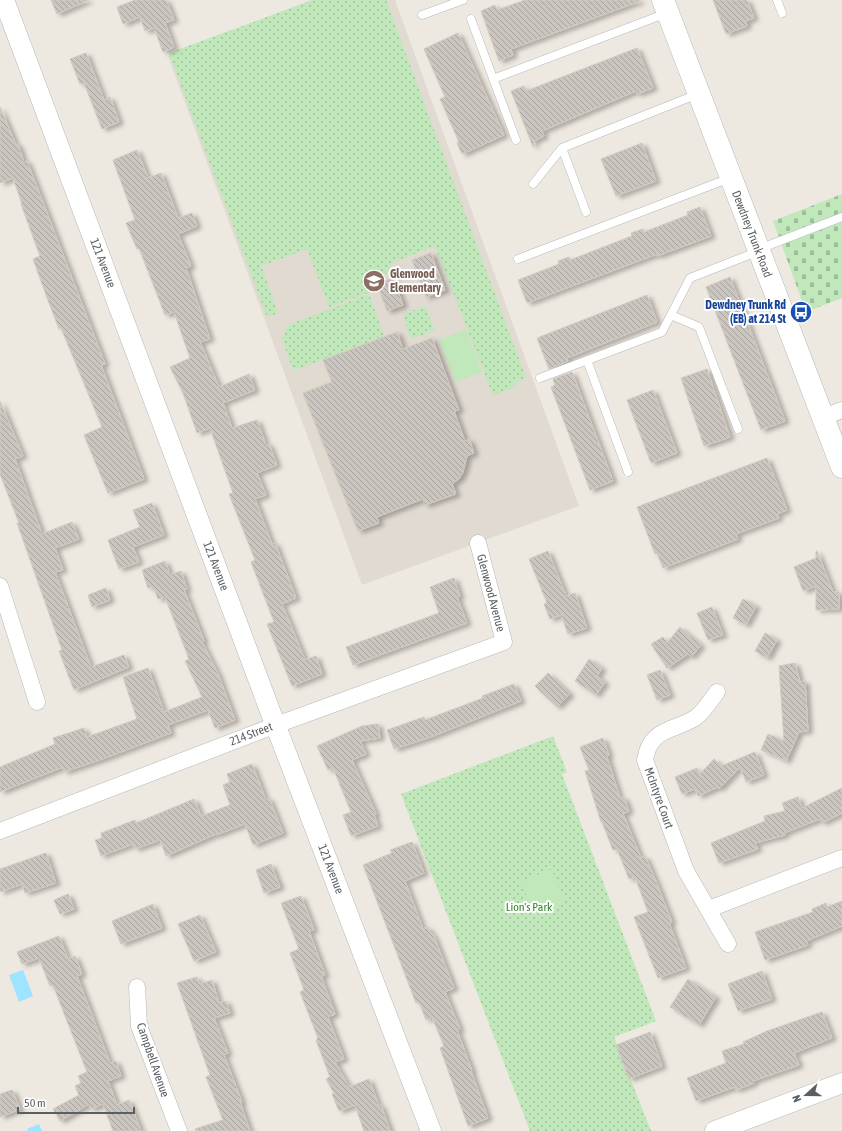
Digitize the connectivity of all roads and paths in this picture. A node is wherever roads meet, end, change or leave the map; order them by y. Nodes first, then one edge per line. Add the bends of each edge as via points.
1 (4, 0) edge
2 (463, 0) edge
3 (777, 0) edge
4 (666, 6) edge
5 (782, 13) dead end
6 (422, 16) dead end
7 (471, 19) dead end
8 (493, 79) junction
9 (699, 94) junction
10 (516, 140) dead end
11 (562, 148) junction
12 (731, 178) junction
13 (533, 184) dead end
14 (586, 212) dead end
15 (842, 217) edge
16 (758, 250) junction
17 (518, 259) dead end
18 (671, 315) junction
19 (587, 360) junction
20 (540, 378) dead end
21 (832, 414) edge
22 (738, 429) dead end
23 (842, 467) edge
24 (628, 472) dead end
25 (478, 543) dead end
26 (2, 596) edge
27 (504, 642) joint
28 (717, 692) dead end
29 (38, 702) dead end
30 (276, 724) junction
31 (0, 831) edge
32 (842, 858) edge
33 (709, 909) junction
34 (728, 944) dead end
35 (137, 987) dead end
36 (842, 1083) edge
37 (179, 1131) edge
38 (431, 1131) edge
39 (715, 1131) edge

1 - 30 street, 121 Avenue
2 - 6 lane
3 - 5 lane
4 - 8 lane
4 - 9 main road, Dewdney Trunk Road
7 - 8 lane
8 - 10 lane
9 - 11 lane
9 - 12 main road, Dewdney Trunk Road
11 - 13 lane
11 - 14 lane
12 - 16 main road, Dewdney Trunk Road
12 - 17 lane
15 - 16 lane
16 - 18 lane via 690,278
16 - 21 main road, Dewdney Trunk Road
18 - 19 lane via 662,332
18 - 22 lane via 699,327
19 - 20 lane
19 - 24 lane
21 - 23 main road, Dewdney Trunk Road
25 - 27 street, Glenwood Avenue
26 - 29 street
27 - 30 street, 214 Street
28 - 33 street, McIntyre Court via 696,718 654,737 647,749 645,760 686,871
30 - 31 street, 214 Street
30 - 38 street, 121 Avenue
32 - 33 street
33 - 34 street, McIntyre Court
35 - 37 street, Campbell Avenue via 139,1026
36 - 39 street

